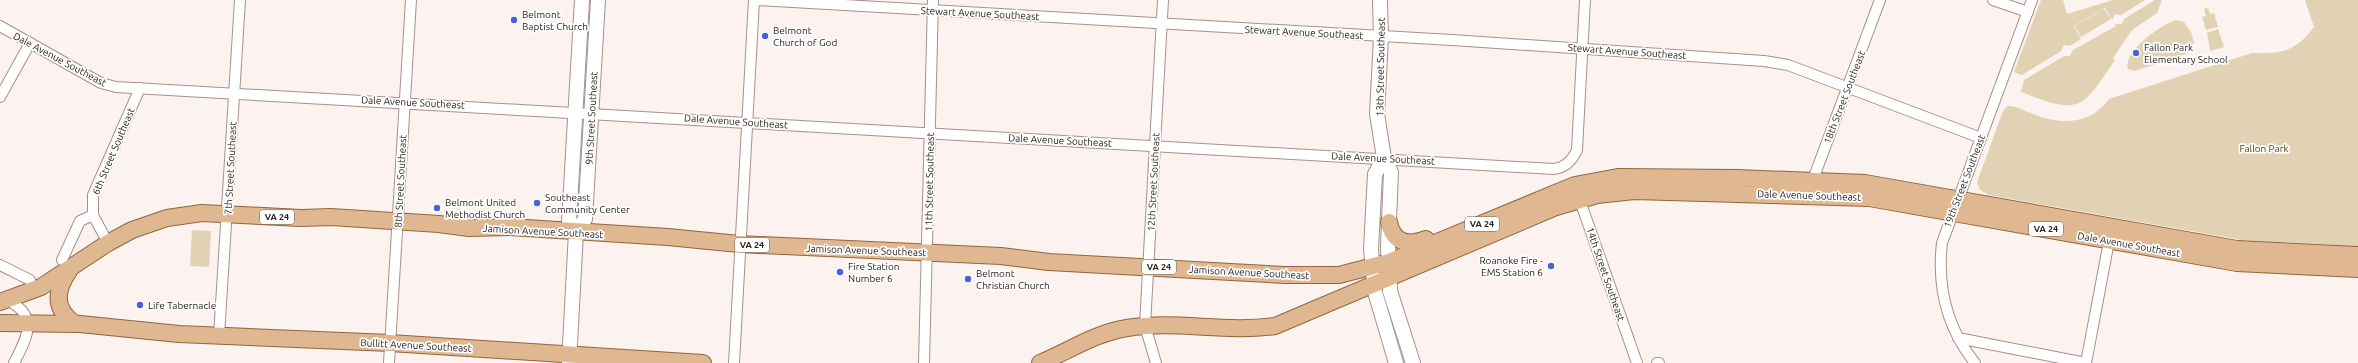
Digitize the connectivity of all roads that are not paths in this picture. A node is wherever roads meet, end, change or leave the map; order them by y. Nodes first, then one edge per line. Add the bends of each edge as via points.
1 (240, 0) edge
2 (411, 0) edge
3 (582, 0) edge
4 (598, 0) edge
5 (756, 0) edge
6 (933, 0) edge
7 (1163, 0) edge
8 (1380, 0) edge
9 (1585, 0) edge
10 (1880, 0) edge
11 (1994, 0) edge
12 (2032, 0) edge
13 (934, 11) junction
14 (2028, 12) junction
15 (1163, 24) junction
16 (0, 26) edge
17 (1381, 36) junction
18 (30, 43) junction
19 (1582, 48) junction
20 (1847, 87) junction
21 (140, 88) junction
22 (234, 92) junction
23 (0, 97) edge
24 (405, 102) junction
25 (575, 112) junction
26 (591, 113) junction
27 (748, 122) junction
28 (931, 133) junction
29 (1981, 138) junction
30 (1156, 146) junction
31 (1384, 158) junction
32 (1735, 186) joint
33 (1810, 188) junction
34 (1578, 192) junction
35 (1955, 205) junction
36 (227, 214) junction
37 (93, 215) junction
38 (397, 221) junction
39 (1389, 222) junction
40 (576, 232) junction
41 (1462, 232) junction
42 (2110, 233) junction
43 (108, 243) junction
44 (739, 244) junction
45 (928, 252) junction
46 (2358, 255) edge
47 (1389, 262) junction
48 (67, 264) junction
49 (0, 265) edge
50 (1148, 267) junction
51 (1373, 267) junction
52 (2358, 269) edge
53 (1390, 278) junction
54 (30, 280) dead end
55 (1374, 285) junction
56 (3, 301) edge
57 (0, 322) edge
58 (74, 323) junction
59 (28, 324) junction
60 (1145, 326) junction
61 (129, 330) junction
62 (219, 336) junction
63 (1958, 338) junction
64 (390, 343) junction
65 (569, 359) edge
66 (14, 363) edge
67 (389, 363) edge
68 (703, 363) edge
69 (734, 363) edge
70 (924, 363) edge
71 (1040, 363) edge
72 (1156, 363) edge
73 (1396, 363) edge
74 (1413, 363) edge
75 (1637, 363) edge
76 (1974, 363) edge
77 (2086, 363) edge

1 - 22 street, 7th Street Southeast
2 - 24 street, 8th Street Southeast
3 - 25 street, 9th Street Southeast
4 - 26 street, 9th Street Southeast
5 - 13 street, Stewart Avenue Southeast
5 - 27 street
6 - 13 street, 11th Street Southeast
7 - 15 street, 12th Street Southeast
8 - 17 street, 13th Street Southeast
9 - 19 street, Dale Avenue Southeast
10 - 20 street, 18th Street Southeast
11 - 14 street
12 - 14 street, 19th Street Southeast
13 - 15 street, Stewart Avenue Southeast
13 - 28 street, 11th Street Southeast
14 - 29 street, 19th Street Southeast
15 - 17 street, Stewart Avenue Southeast
15 - 30 street, 12th Street Southeast
16 - 18 street, Dale Avenue Southeast
17 - 19 street, Stewart Avenue Southeast
17 - 31 street, 13th Street Southeast via 1378,114
18 - 21 street, Dale Avenue Southeast via 101,83 116,87
18 - 23 street
19 - 20 street, Stewart Avenue Southeast via 1764,61 1788,65
19 - 31 street, Dale Avenue Southeast via 1576,150 1570,162 1563,167 1553,169
20 - 29 street, Stewart Avenue Southeast
20 - 33 street, 18th Street Southeast
21 - 22 street, Dale Avenue Southeast
21 - 37 street, 6th Street Southeast via 92,195
22 - 24 street, Dale Avenue Southeast
22 - 36 street, 7th Street Southeast
24 - 25 street, Dale Avenue Southeast
24 - 38 street, 8th Street Southeast
25 - 26 street, Dale Avenue Southeast
25 - 40 street, 9th Street Southeast via 569,222
26 - 27 street, Dale Avenue Southeast
26 - 40 street, 9th Street Southeast via 585,219
27 - 28 street, Dale Avenue Southeast
27 - 44 street
28 - 30 street, Dale Avenue Southeast
28 - 45 street, 11th Street Southeast
29 - 35 street, 19th Street Southeast
30 - 31 street, Dale Avenue Southeast
30 - 50 street, 12th Street Southeast
31 - 39 street, 13th Street Southeast via 1392,172
31 - 51 street via 1375,174 1371,249
32 - 33 main road, Dale Avenue Southeast / VA 24
32 - 34 main road, Jamison Avenue Southeast / VA 24 via 1612,193
33 - 35 main road, Dale Avenue Southeast / VA 24 via 1868,198
34 - 41 main road, Jamison Avenue Southeast / VA 24
34 - 53 main road, Jamison Avenue Southeast / VA 24 via 1556,207
34 - 75 street, 14th Street Southeast
35 - 42 main road, Dale Avenue Southeast / VA 24
35 - 63 street, 19th Street Southeast via 1942,243 1940,262 1946,307
36 - 38 main road, Jamison Avenue Southeast / VA 24
36 - 43 main road, Jamison Avenue Southeast / VA 24 via 202,213 166,218 132,230
36 - 62 street, 7th Street Southeast
37 - 43 street, 6th Street Southeast
37 - 48 street via 80,221
38 - 40 main road, Jamison Avenue Southeast / VA 24 via 469,228 510,227
38 - 64 street, 8th Street Southeast
39 - 41 main road via 1393,235 1407,243 1419,242 1441,233
39 - 47 street, 13th Street Southeast
40 - 44 main road, Jamison Avenue Southeast / VA 24 via 660,236
40 - 65 street, 9th Street Southeast
41 - 47 main road, Jamison Avenue Southeast / VA 24
42 - 46 main road, Dale Avenue Southeast / VA 24 via 2237,249
42 - 52 main road, Dale Avenue Southeast / VA 24 via 2237,263
42 - 77 street
43 - 48 main road, Jamison Avenue Southeast / VA 24
44 - 45 main road, Jamison Avenue Southeast / VA 24
44 - 69 street
45 - 50 main road, Jamison Avenue Southeast / VA 24
45 - 70 street, 11th Street Southeast
47 - 51 main road, Jamison Avenue Southeast / VA 24
47 - 53 street, 13th Street Southeast
48 - 56 main road, Jamison Avenue Southeast / VA 24 via 41,287
48 - 58 main road via 59,288 59,298 63,312
49 - 54 street
50 - 51 main road, Jamison Avenue Southeast / VA 24 via 1324,276
50 - 60 street, 12th Street Southeast
51 - 55 street
53 - 55 main road, Jamison Avenue Southeast / VA 24
53 - 74 street, 13th Street Southeast via 1390,291
55 - 60 main road, VA 24 via 1275,326 1236,330 1169,324
55 - 73 street
56 - 59 street via 18,307
57 - 59 main road
58 - 59 main road, Bullitt Avenue Southeast
58 - 61 main road, Bullitt Avenue Southeast via 115,326
59 - 61 main road, Bullitt Avenue Southeast via 39,328 109,332
59 - 66 street via 28,333
60 - 71 main road, VA 24 via 1105,333
60 - 72 street, 12th Street Southeast
61 - 62 main road, Bullitt Avenue Southeast
62 - 64 main road, Bullitt Avenue Southeast
63 - 76 street, 19th Street Southeast
63 - 77 street
64 - 65 main road, Bullitt Avenue Southeast
64 - 67 street, 8th Street Southeast
65 - 68 main road, Bullitt Avenue Southeast

